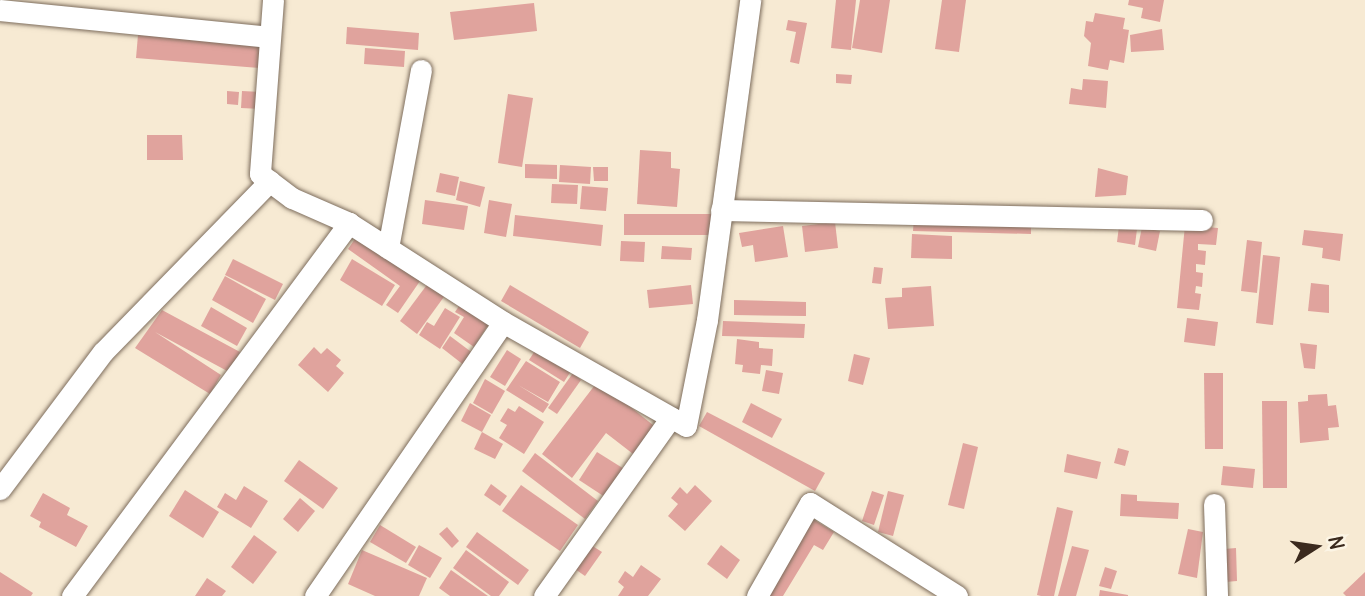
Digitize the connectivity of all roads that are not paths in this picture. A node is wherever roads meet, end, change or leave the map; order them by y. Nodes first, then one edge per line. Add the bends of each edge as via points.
1 (273, 0) edge
2 (750, 0) edge
3 (0, 10) edge
4 (270, 37) junction
5 (421, 70) dead end
6 (270, 181) junction
7 (721, 209) junction
8 (1202, 220) dead end
9 (349, 223) junction
10 (388, 248) junction
11 (503, 322) junction
12 (671, 417) junction
13 (0, 489) edge
14 (1213, 504) dead end
15 (72, 596) edge
16 (315, 596) edge
17 (544, 596) edge
18 (757, 596) edge
19 (957, 596) edge
20 (1216, 596) edge

1 - 4 street
2 - 7 street
3 - 4 street
4 - 6 street via 260,174
5 - 10 street
6 - 9 street via 292,198
6 - 13 street via 103,352
7 - 8 street
7 - 12 street via 707,320 686,426
9 - 10 street
9 - 15 street
10 - 11 street
11 - 12 street
11 - 16 street
12 - 17 street
14 - 20 street
18 - 19 street via 810,503

